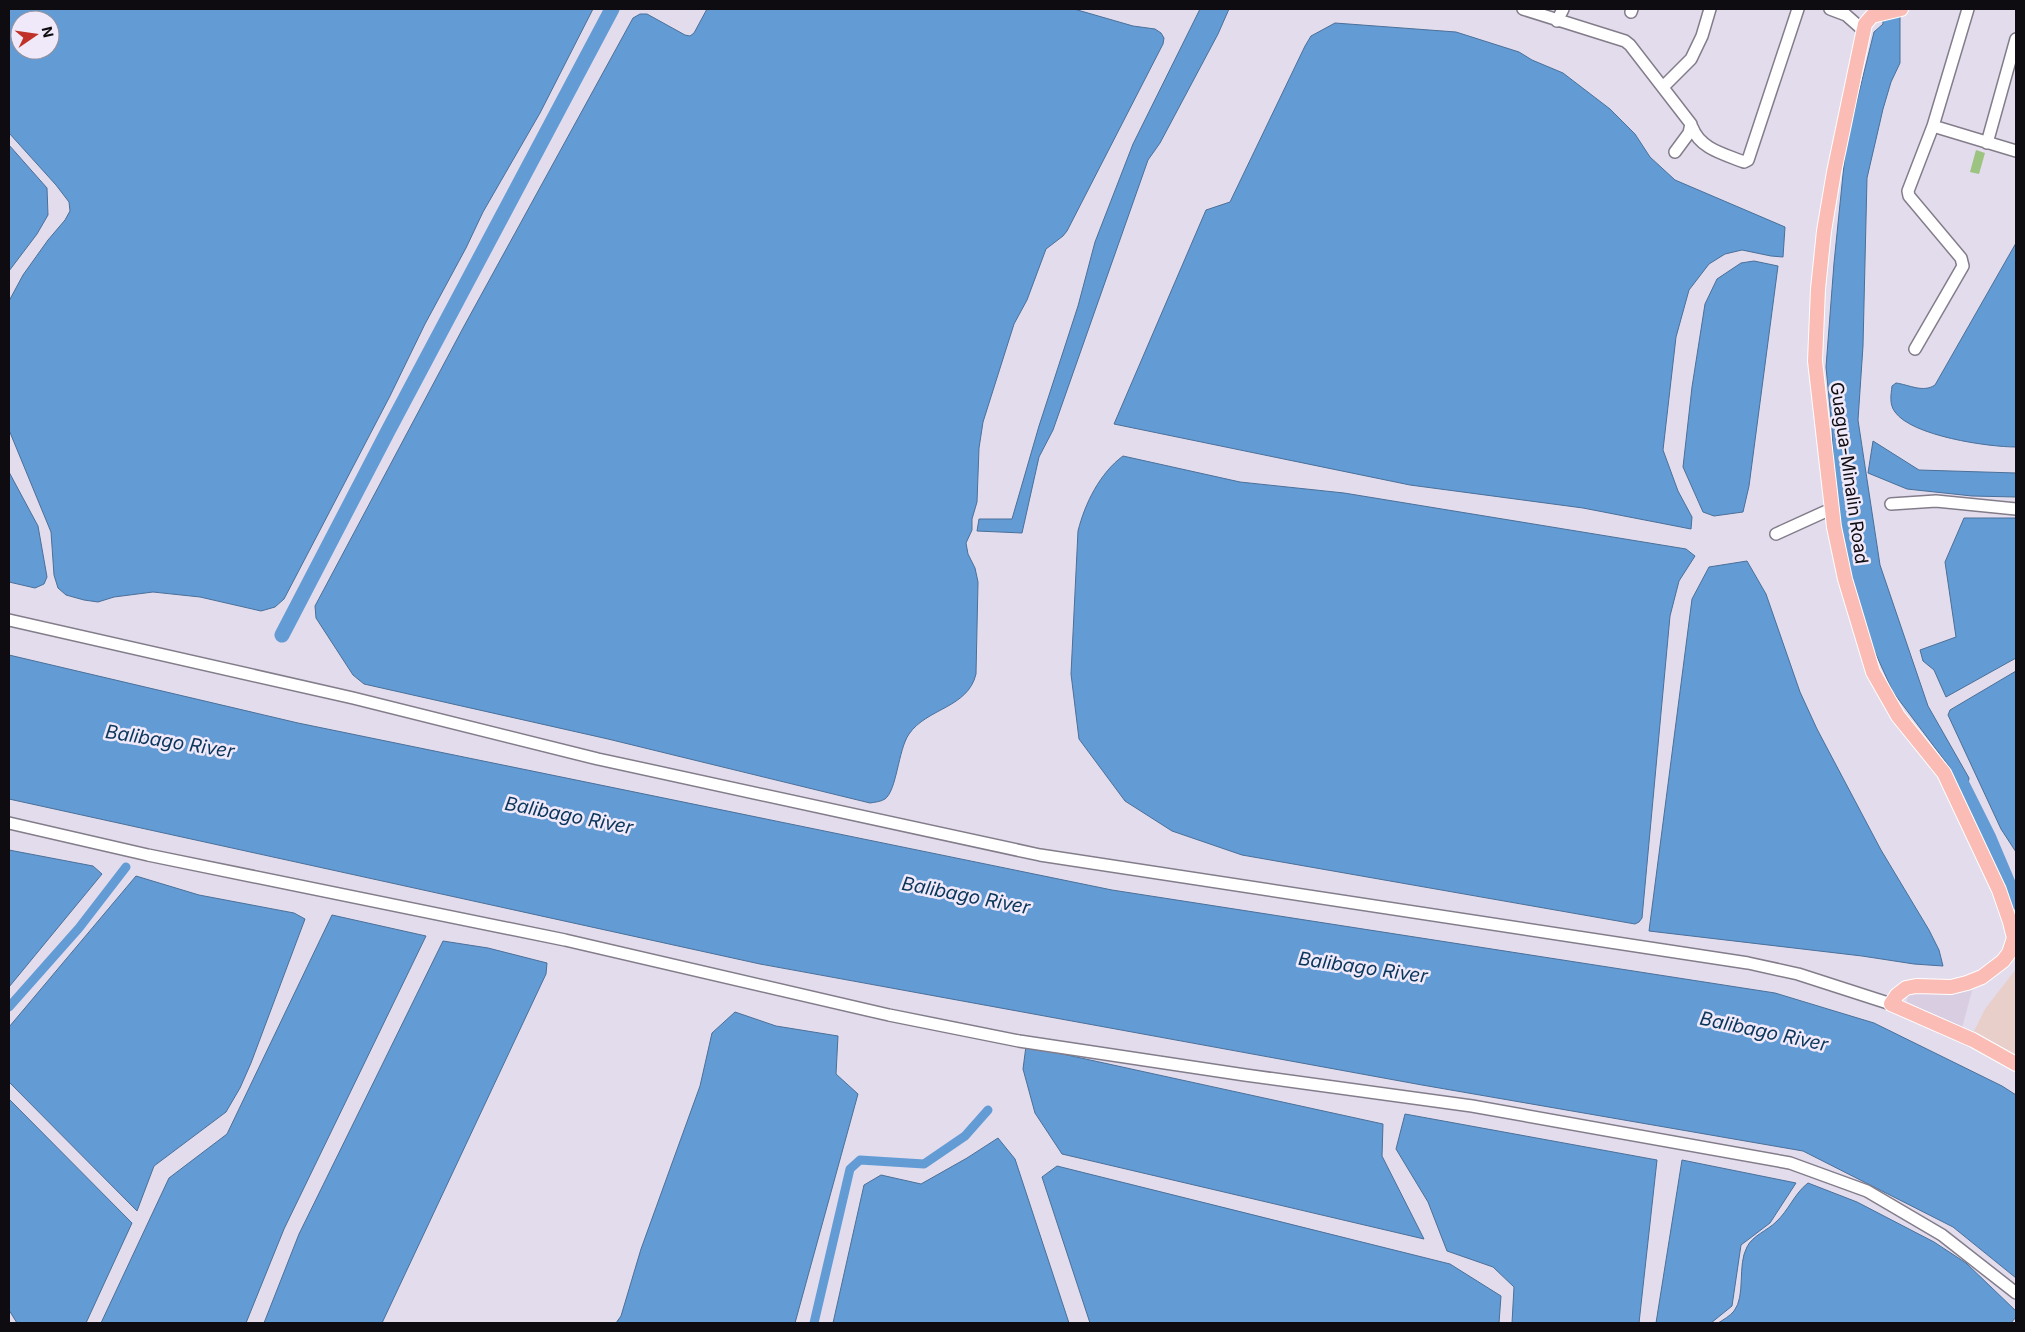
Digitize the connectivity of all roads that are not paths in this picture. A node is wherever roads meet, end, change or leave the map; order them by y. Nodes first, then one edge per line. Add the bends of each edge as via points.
1 (1522, 9) edge
2 (1563, 9) edge
3 (1710, 9) edge
4 (1798, 9) edge
5 (1830, 9) edge
6 (1900, 9) edge
7 (1968, 9) edge
8 (1558, 21) junction
9 (1863, 30) junction
10 (2016, 40) edge
11 (1662, 87) junction
12 (1933, 126) junction
13 (1692, 127) junction
14 (1987, 143) junction
15 (2016, 151) edge
16 (1675, 152) dead end
17 (1915, 349) dead end
18 (1891, 504) dead end
19 (1831, 509) junction
20 (2016, 509) edge
21 (1776, 534) dead end
22 (9, 620) edge
23 (9, 822) edge
24 (2015, 939) edge
25 (1892, 1004) junction
26 (2016, 1064) edge
27 (2016, 1293) edge

1 - 8 street
2 - 8 street
3 - 11 street via 1691,58
4 - 13 street via 1748,160 1744,162 1708,147 1698,140
5 - 9 street via 1846,15
6 - 9 main road via 1868,19
7 - 12 street
8 - 11 street via 1626,41
9 - 19 main road, Guagua-Minalin Road via 1832,182 1818,289 1815,361
10 - 14 street
11 - 13 street
12 - 14 street
12 - 17 street via 1908,194 1961,258 1963,266
13 - 16 street
14 - 15 street
18 - 20 street via 1936,501
19 - 21 street
19 - 24 main road, Guagua-Minalin Road via 1845,578 1873,672 1898,716 1944,773 1999,890
22 - 25 street via 353,698 598,759 975,842 1040,855 1748,963 1798,974
23 - 27 street via 1019,1041 1245,1076 1472,1106 1790,1163 1867,1191 1942,1235
24 - 25 main road, Guagua-Minalin Road via 2003,960 1982,977 1951,987 1906,988
25 - 26 main road via 1973,1040

